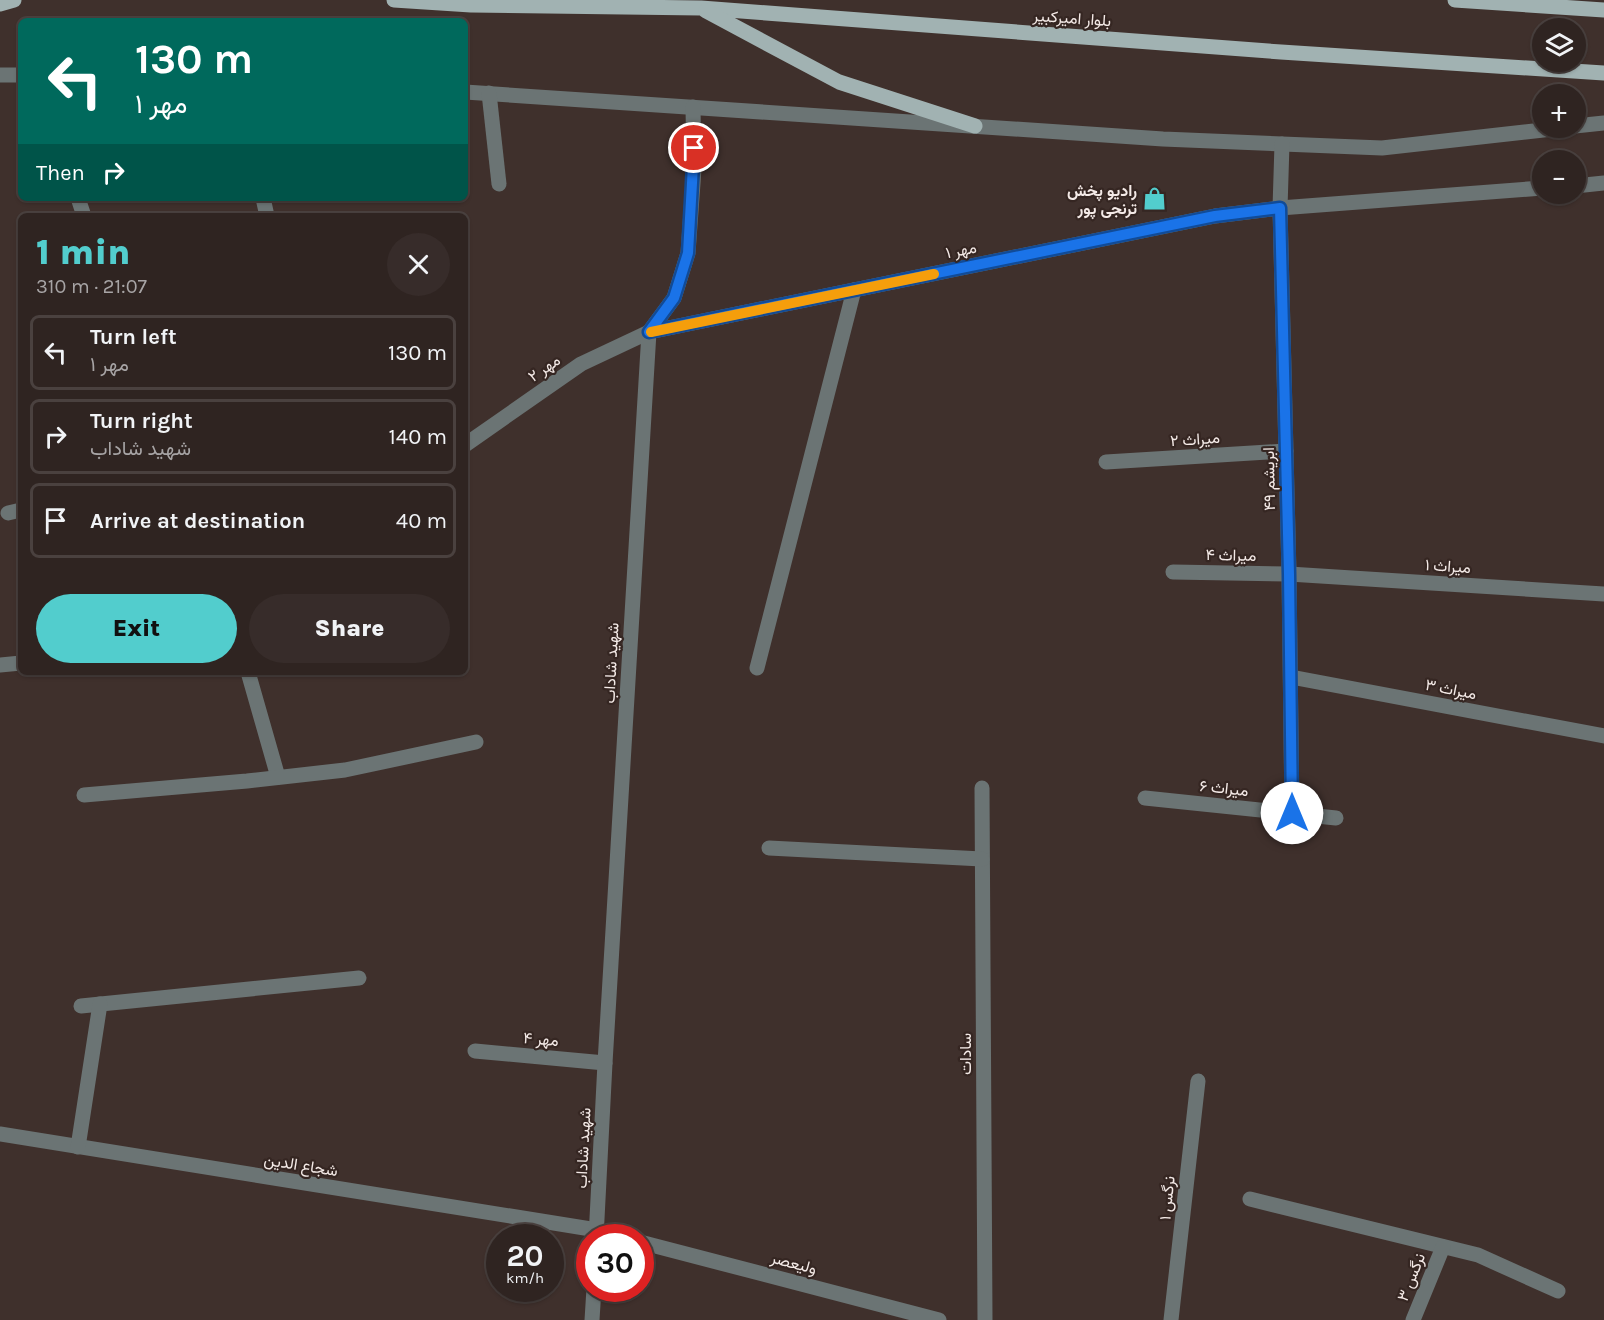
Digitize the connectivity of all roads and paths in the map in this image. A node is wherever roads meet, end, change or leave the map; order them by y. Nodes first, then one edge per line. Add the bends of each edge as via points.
1 (14, 0) edge
2 (394, 0) edge
3 (1455, 0) edge
4 (0, 4) edge
5 (701, 8) junction
6 (1604, 10) edge
7 (1604, 73) edge
8 (0, 75) edge
9 (18, 75) edge
10 (468, 92) edge
11 (489, 93) junction
12 (693, 107) junction
13 (1604, 123) edge
14 (1586, 125) edge
15 (975, 126) junction
16 (1532, 131) edge
17 (1282, 144) junction
18 (1604, 183) edge
19 (499, 184) dead end
20 (1586, 185) edge
21 (1532, 189) edge
22 (1280, 208) junction
23 (854, 290) junction
24 (649, 332) junction
25 (468, 443) edge
26 (1286, 451) junction
27 (1106, 462) dead end
28 (1173, 572) dead end
29 (1289, 574) junction
30 (1604, 594) edge
31 (18, 663) edge
32 (0, 665) edge
33 (757, 668) dead end
34 (249, 675) edge
35 (1291, 677) junction
36 (1604, 736) edge
37 (476, 742) dead end
38 (278, 777) junction
39 (982, 788) dead end
40 (84, 795) dead end
41 (1145, 798) dead end
42 (1292, 813) junction
43 (1336, 818) dead end
44 (769, 848) dead end
45 (982, 859) junction
46 (359, 978) dead end
47 (100, 1004) junction
48 (81, 1006) dead end
49 (475, 1052) dead end
50 (605, 1063) junction
51 (1198, 1081) dead end
52 (0, 1134) edge
53 (78, 1147) junction
54 (1250, 1199) dead end
55 (597, 1224) edge
56 (576, 1231) edge
57 (654, 1246) edge
58 (1443, 1247) junction
59 (1558, 1291) dead end
60 (593, 1302) edge
61 (592, 1320) edge
62 (939, 1320) edge
63 (985, 1320) edge
64 (1172, 1320) edge
65 (1413, 1320) edge

1 - 4 main road
2 - 5 main road, بلوار امیرکبیر
3 - 6 main road
5 - 7 main road, بلوار امیرکبیر
5 - 15 main road via 839,82
8 - 9 street
10 - 11 street
11 - 12 street
11 - 19 street
12 - 15 street
12 - 24 street via 694,169 688,253 674,298
13 - 14 street
15 - 17 street
16 - 17 street via 1382,148
17 - 22 street, ابریشم ۴۹
18 - 20 street
21 - 22 street, مهر ۱
22 - 23 street, مهر ۱ via 1215,216
22 - 26 street, ابریشم ۴۹
23 - 24 street, مهر ۱
23 - 33 street
24 - 25 street, مهر ۲ via 581,364
24 - 50 street, شهید شاداب
26 - 27 street, میراث ۲
26 - 29 street, ابریشم ۴۹
28 - 29 street, میراث ۴
29 - 30 street, میراث ۱
29 - 35 street, ابریشم ۴۹
31 - 32 street
34 - 38 street
35 - 36 street, میراث ۳
35 - 42 street, ابریشم ۴۹
37 - 38 street via 345,770
38 - 40 street
39 - 45 street, سادات
41 - 42 street, میراث ۶
42 - 43 street, میراث ۶
44 - 45 street
45 - 63 street, سادات
46 - 47 street
47 - 48 street
47 - 53 street
49 - 50 street, مهر ۴
50 - 55 street, شهید شاداب
51 - 64 street, نرگس ۱
52 - 53 street, شجاع الدین
53 - 56 street, شجاع الدین
54 - 58 street
57 - 62 street, ولیعصر
58 - 59 street via 1478,1255
58 - 65 street, نرگس ۳
60 - 61 street

